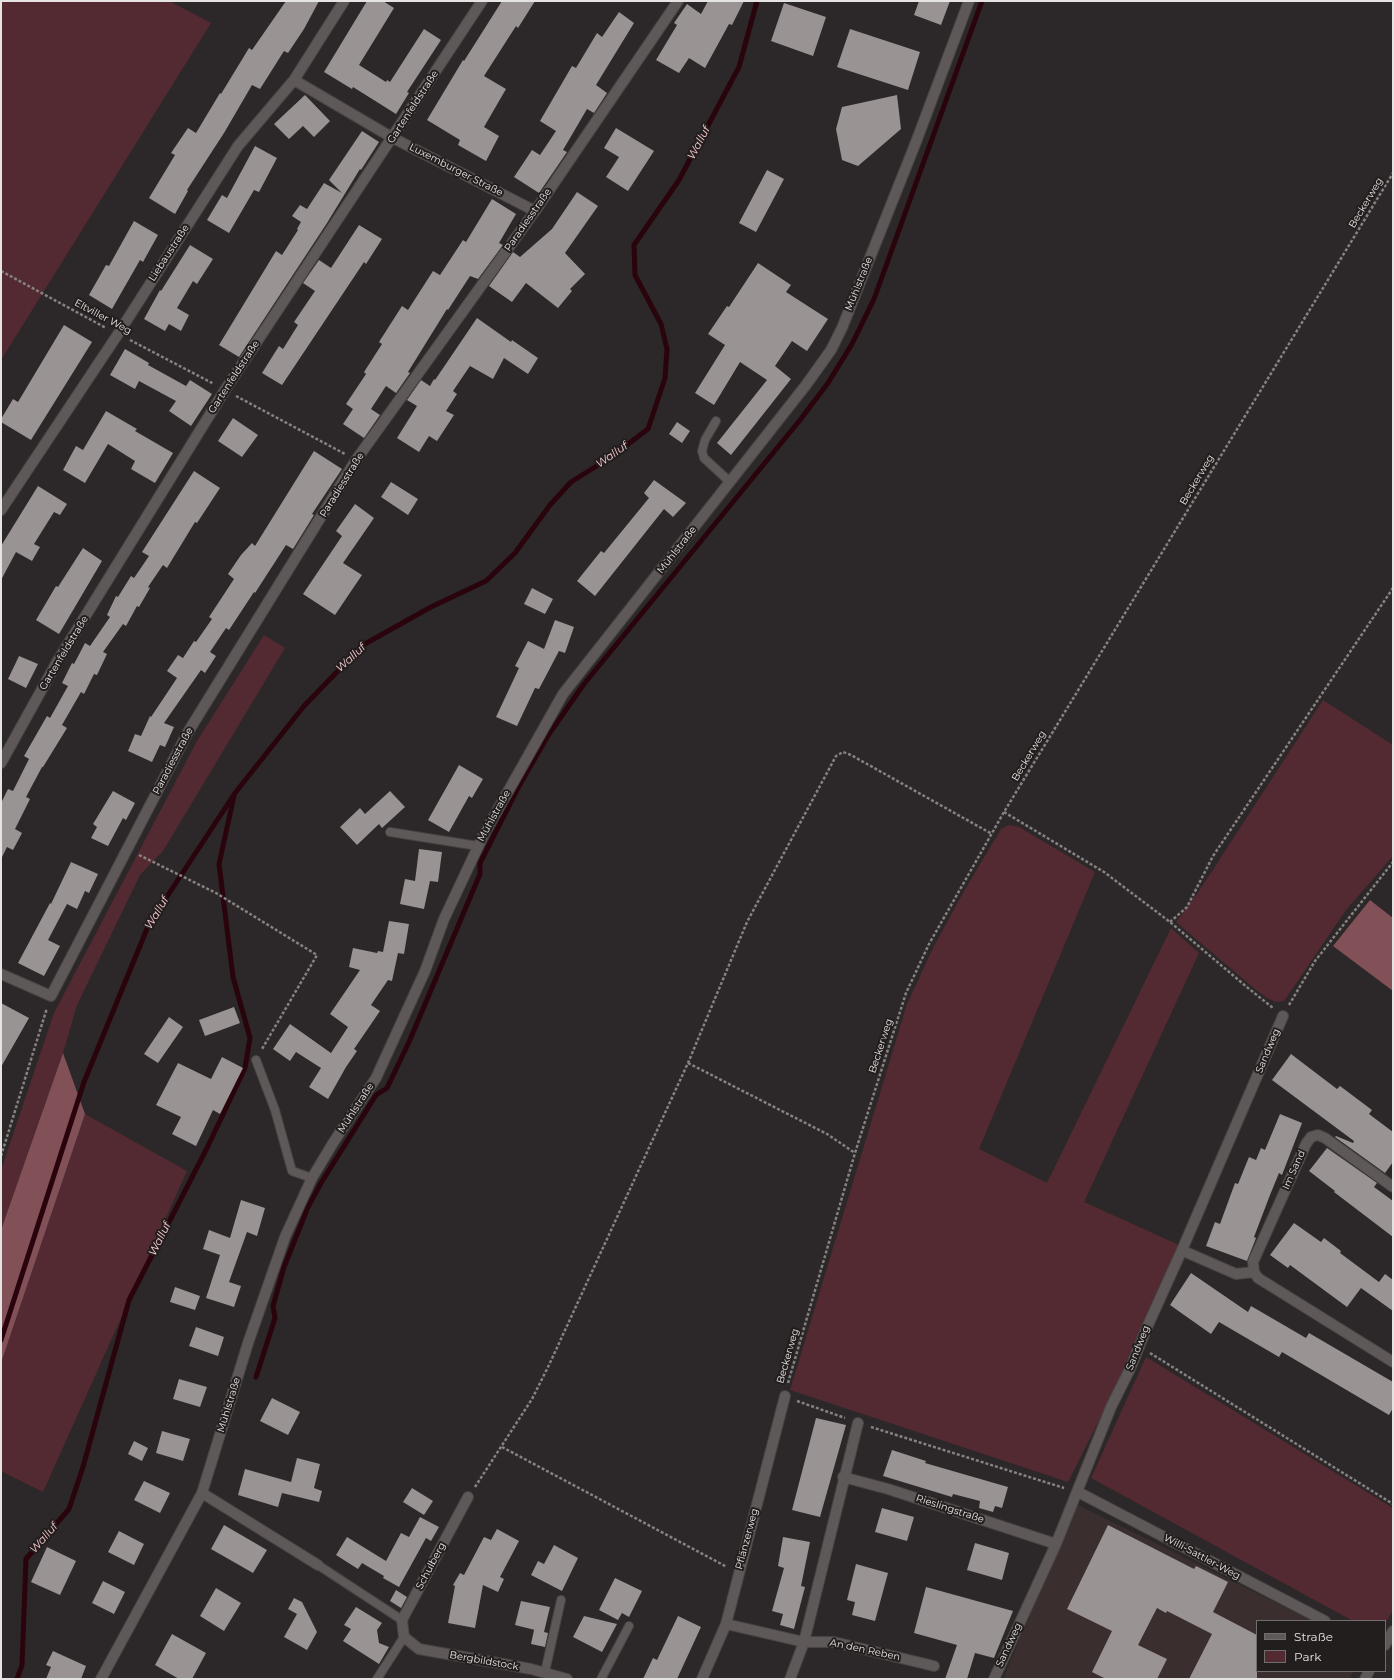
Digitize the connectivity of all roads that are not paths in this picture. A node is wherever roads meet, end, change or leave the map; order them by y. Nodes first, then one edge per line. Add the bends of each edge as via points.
1 (344, 1) edge
2 (482, 1) edge
3 (678, 1) edge
4 (969, 1) edge
5 (294, 80) junction
6 (393, 138) junction
7 (535, 211) junction
8 (716, 421) dead end
9 (730, 482) junction
10 (1, 510) edge
11 (1, 763) edge
12 (390, 832) dead end
13 (478, 846) junction
14 (1, 974) edge
15 (1283, 1016) road end
16 (256, 1060) road end
17 (312, 1178) junction
18 (1393, 1188) edge
19 (1188, 1253) dead end
20 (1254, 1272) junction
21 (1393, 1362) edge
22 (785, 1396) road end
23 (858, 1423) road end
24 (843, 1477) junction
25 (1078, 1492) junction
26 (202, 1493) junction
27 (468, 1497) road end
28 (1056, 1544) junction
29 (318, 1565) joint
30 (561, 1600) dead end
31 (402, 1620) junction
32 (1323, 1620) edge
33 (726, 1624) junction
34 (629, 1626) dead end
35 (1393, 1631) edge
36 (404, 1637) junction
37 (804, 1642) junction
38 (1386, 1643) edge
39 (934, 1666) dead end
40 (545, 1672) junction
41 (530, 1674) edge
42 (101, 1679) edge
43 (377, 1679) edge
44 (568, 1679) edge
45 (601, 1679) edge
46 (702, 1679) edge
47 (790, 1679) edge
48 (994, 1679) edge

1 - 5 street, Liebaustraße
2 - 6 street, Gartenfeldstraße
3 - 7 street, Paradiesstraße
4 - 9 street, Mühlstraße via 842,328 831,350 806,385
5 - 6 street, Luxemburger Straße
5 - 10 street, Liebaustraße via 238,146 118,334
6 - 7 street, Luxemburger Straße
6 - 11 street, Gartenfeldstraße via 225,390 57,662
7 - 14 street, Paradiesstraße via 356,460 188,732 51,996
8 - 9 lane via 702,451 704,458
9 - 13 street, Mühlstraße via 563,694
12 - 13 lane
13 - 17 street, Mühlstraße via 376,1078
15 - 25 street, Sandweg via 1111,1407
16 - 17 lane via 275,1110 292,1171
17 - 26 street, Mühlstraße via 285,1237 248,1343
18 - 20 street, Im Sand via 1325,1138 1318,1135 1311,1137 1253,1262
19 - 20 street via 1236,1274
20 - 21 street via 1258,1278
22 - 33 street, Pflänzerweg
23 - 24 street
24 - 28 street, Rieslingstraße via 888,1489
24 - 37 street
25 - 28 street, Sandweg
25 - 32 street, Willi-Sattler-Weg
26 - 29 street
26 - 42 street, Mühlstraße
27 - 31 street, Schulberg
28 - 48 street, Sandweg
29 - 31 lane
30 - 40 lane
31 - 36 street
33 - 37 street, An den Reben
33 - 46 street, Pflänzerweg
34 - 45 lane
35 - 38 street
36 - 41 street, Bergbildstock via 419,1649
36 - 43 lane
37 - 39 street, An den Reben via 834,1642
37 - 47 street
40 - 41 street, Bergbildstock
40 - 44 street, Bergbildstock

